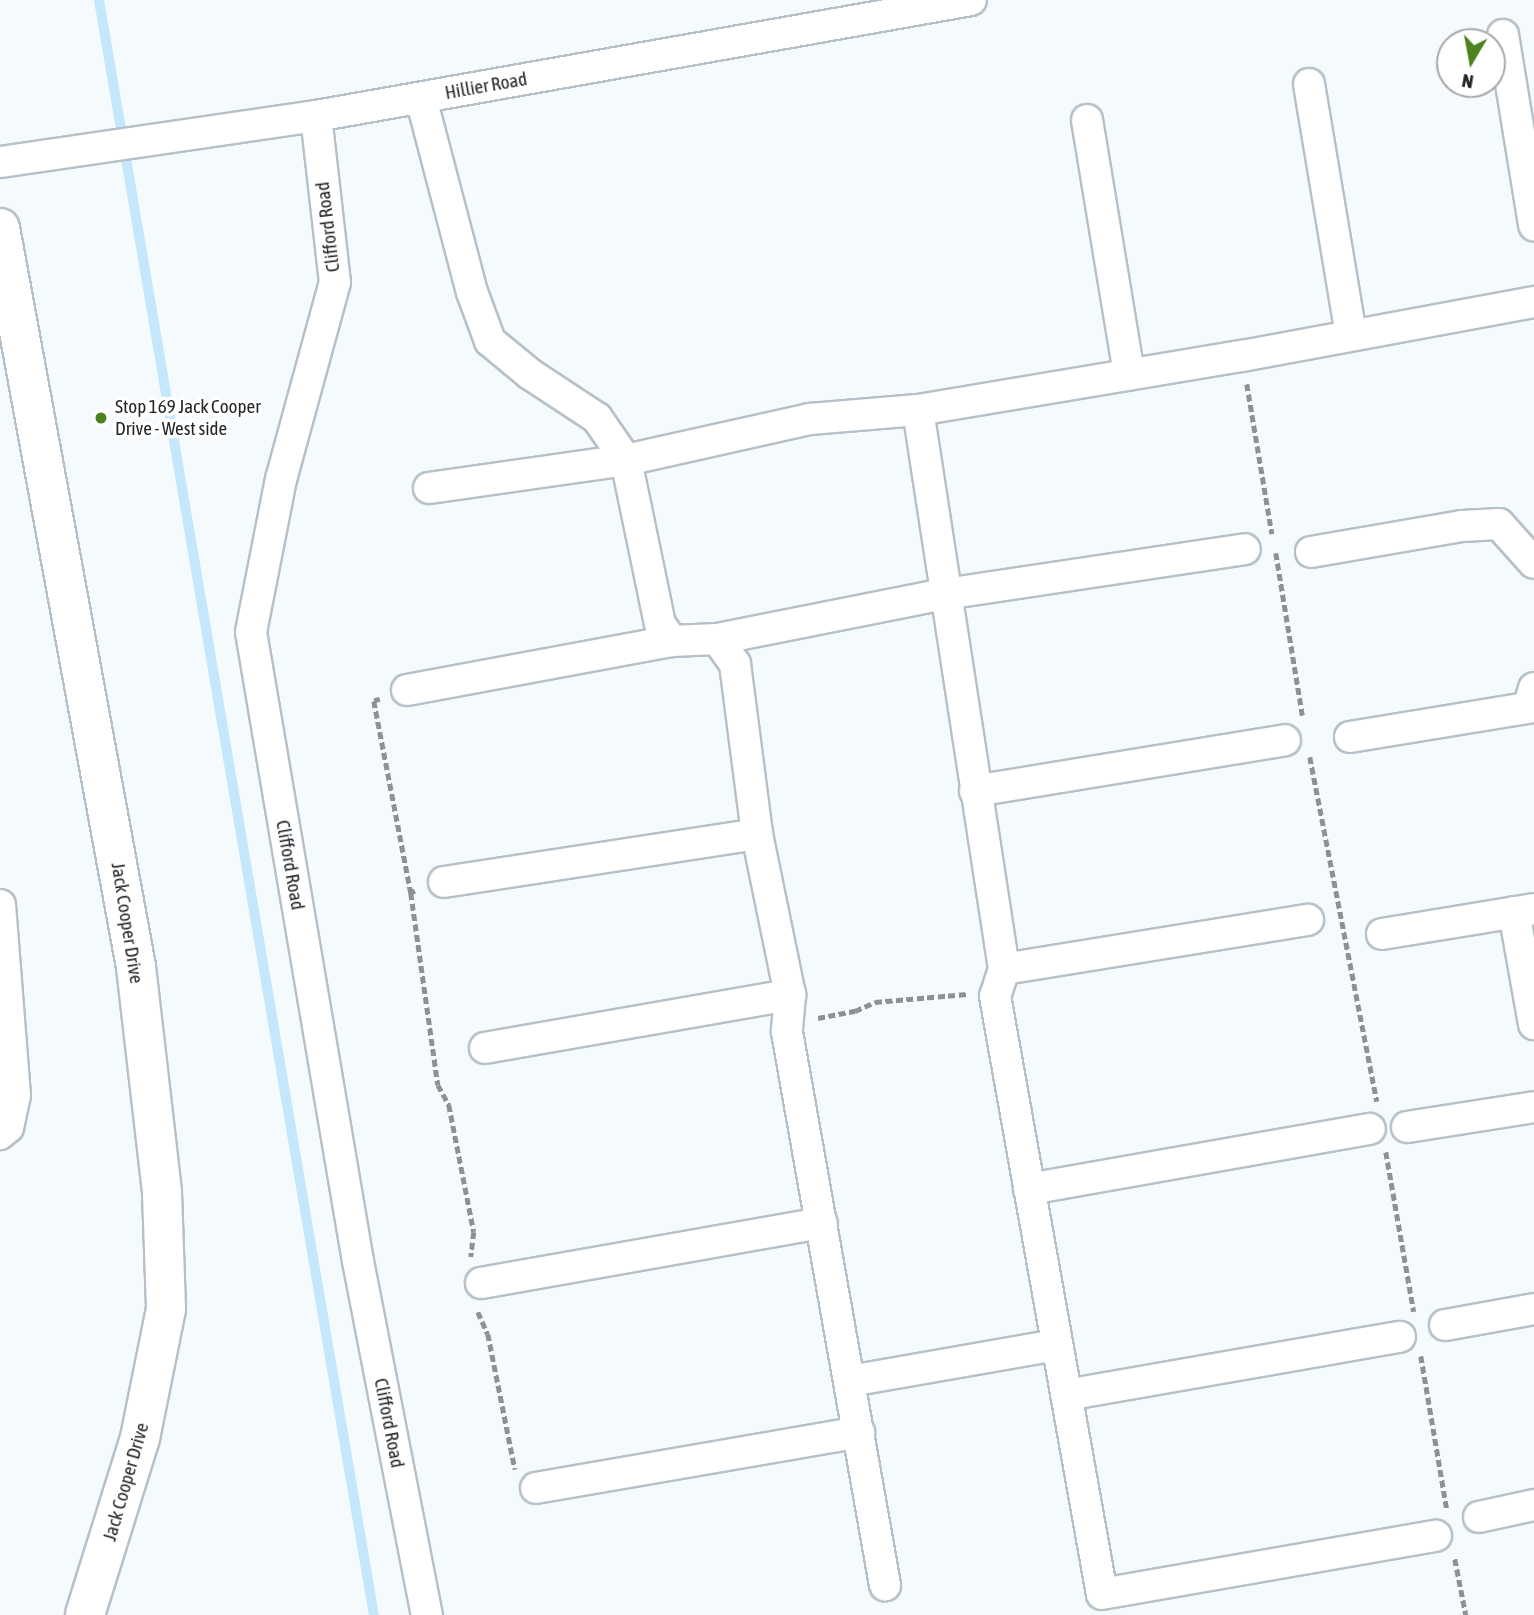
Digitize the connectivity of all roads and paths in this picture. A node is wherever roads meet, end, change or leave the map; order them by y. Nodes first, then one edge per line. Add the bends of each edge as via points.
1 (971, 0) edge
2 (1506, 53) edge
3 (1309, 84) dead end
4 (421, 98) junction
5 (316, 117) junction
6 (1087, 120) dead end
7 (0, 162) edge
8 (1534, 225) edge
9 (0, 228) edge
10 (1534, 302) edge
11 (1351, 335) junction
12 (1242, 356) junction
13 (1129, 375) junction
14 (918, 410) junction
15 (626, 460) junction
16 (429, 488) dead end
17 (1272, 535) dead end
18 (1245, 549) dead end
19 (1275, 549) dead end
20 (1311, 552) dead end
21 (1534, 563) edge
22 (945, 594) junction
23 (717, 639) junction
24 (672, 640) junction
25 (1534, 688) edge
26 (407, 690) joint
27 (1299, 737) junction
28 (1350, 737) dead end
29 (975, 792) junction
30 (757, 834) junction
31 (443, 882) joint
32 (411, 893) junction
33 (0, 905) edge
34 (1524, 911) edge
35 (1308, 920) dead end
36 (1382, 934) dead end
37 (1004, 969) junction
38 (975, 993) dead end
39 (790, 995) junction
40 (807, 1020) dead end
41 (1534, 1024) edge
42 (485, 1048) dead end
43 (1534, 1107) edge
44 (1385, 1128) junction
45 (0, 1134) edge
46 (1029, 1189) junction
47 (822, 1223) junction
48 (481, 1283) junction
49 (1534, 1309) edge
50 (1445, 1325) dead end
51 (1411, 1333) junction
52 (1057, 1345) junction
53 (850, 1381) junction
54 (1066, 1395) junction
55 (859, 1432) junction
56 (536, 1488) joint
57 (1534, 1505) edge
58 (1479, 1517) dead end
59 (1446, 1534) junction
60 (885, 1585) dead end
61 (85, 1615) edge
62 (427, 1615) edge
63 (1466, 1615) edge

1 - 4 street, Hillier Road
2 - 8 street
3 - 11 street
4 - 5 street, Hillier Road
4 - 15 street via 472,292 490,341 597,418
5 - 7 street, Hillier Road
5 - 62 street, Clifford Road via 335,282 281,478 251,632 358,1261
6 - 13 street
9 - 61 main road, Jack Cooper Drive via 135,967 162,1193 166,1309 140,1438
10 - 11 street
11 - 12 street
12 - 13 street
12 - 17 path
13 - 14 street
14 - 15 street via 810,419
14 - 22 street
15 - 16 street
15 - 24 street via 660,624
18 - 22 street
19 - 27 path
20 - 21 street via 1499,524
22 - 23 street
22 - 29 street
23 - 24 street
23 - 30 street via 735,664
24 - 26 street
25 - 28 street via 1528,708
26 - 32 path via 374,701
27 - 29 street
27 - 44 path
29 - 37 street
30 - 31 street
30 - 39 street
31 - 32 path
32 - 48 path via 438,1085 449,1105 474,1232 470,1263
33 - 45 street via 15,1095 8,1127
34 - 36 street
34 - 41 street
35 - 37 street
37 - 46 street via 995,996
38 - 40 path via 875,1002 855,1011
39 - 42 street
39 - 47 street via 787,1032
43 - 44 street
44 - 46 street
44 - 51 path
46 - 52 street
47 - 48 street
47 - 53 street
48 - 56 path via 477,1310 488,1334 519,1487
49 - 50 street
51 - 54 street
51 - 59 path
52 - 53 street
52 - 54 street
53 - 55 street
54 - 59 street via 1101,1594
55 - 56 street
55 - 60 street
57 - 58 street
59 - 63 path

